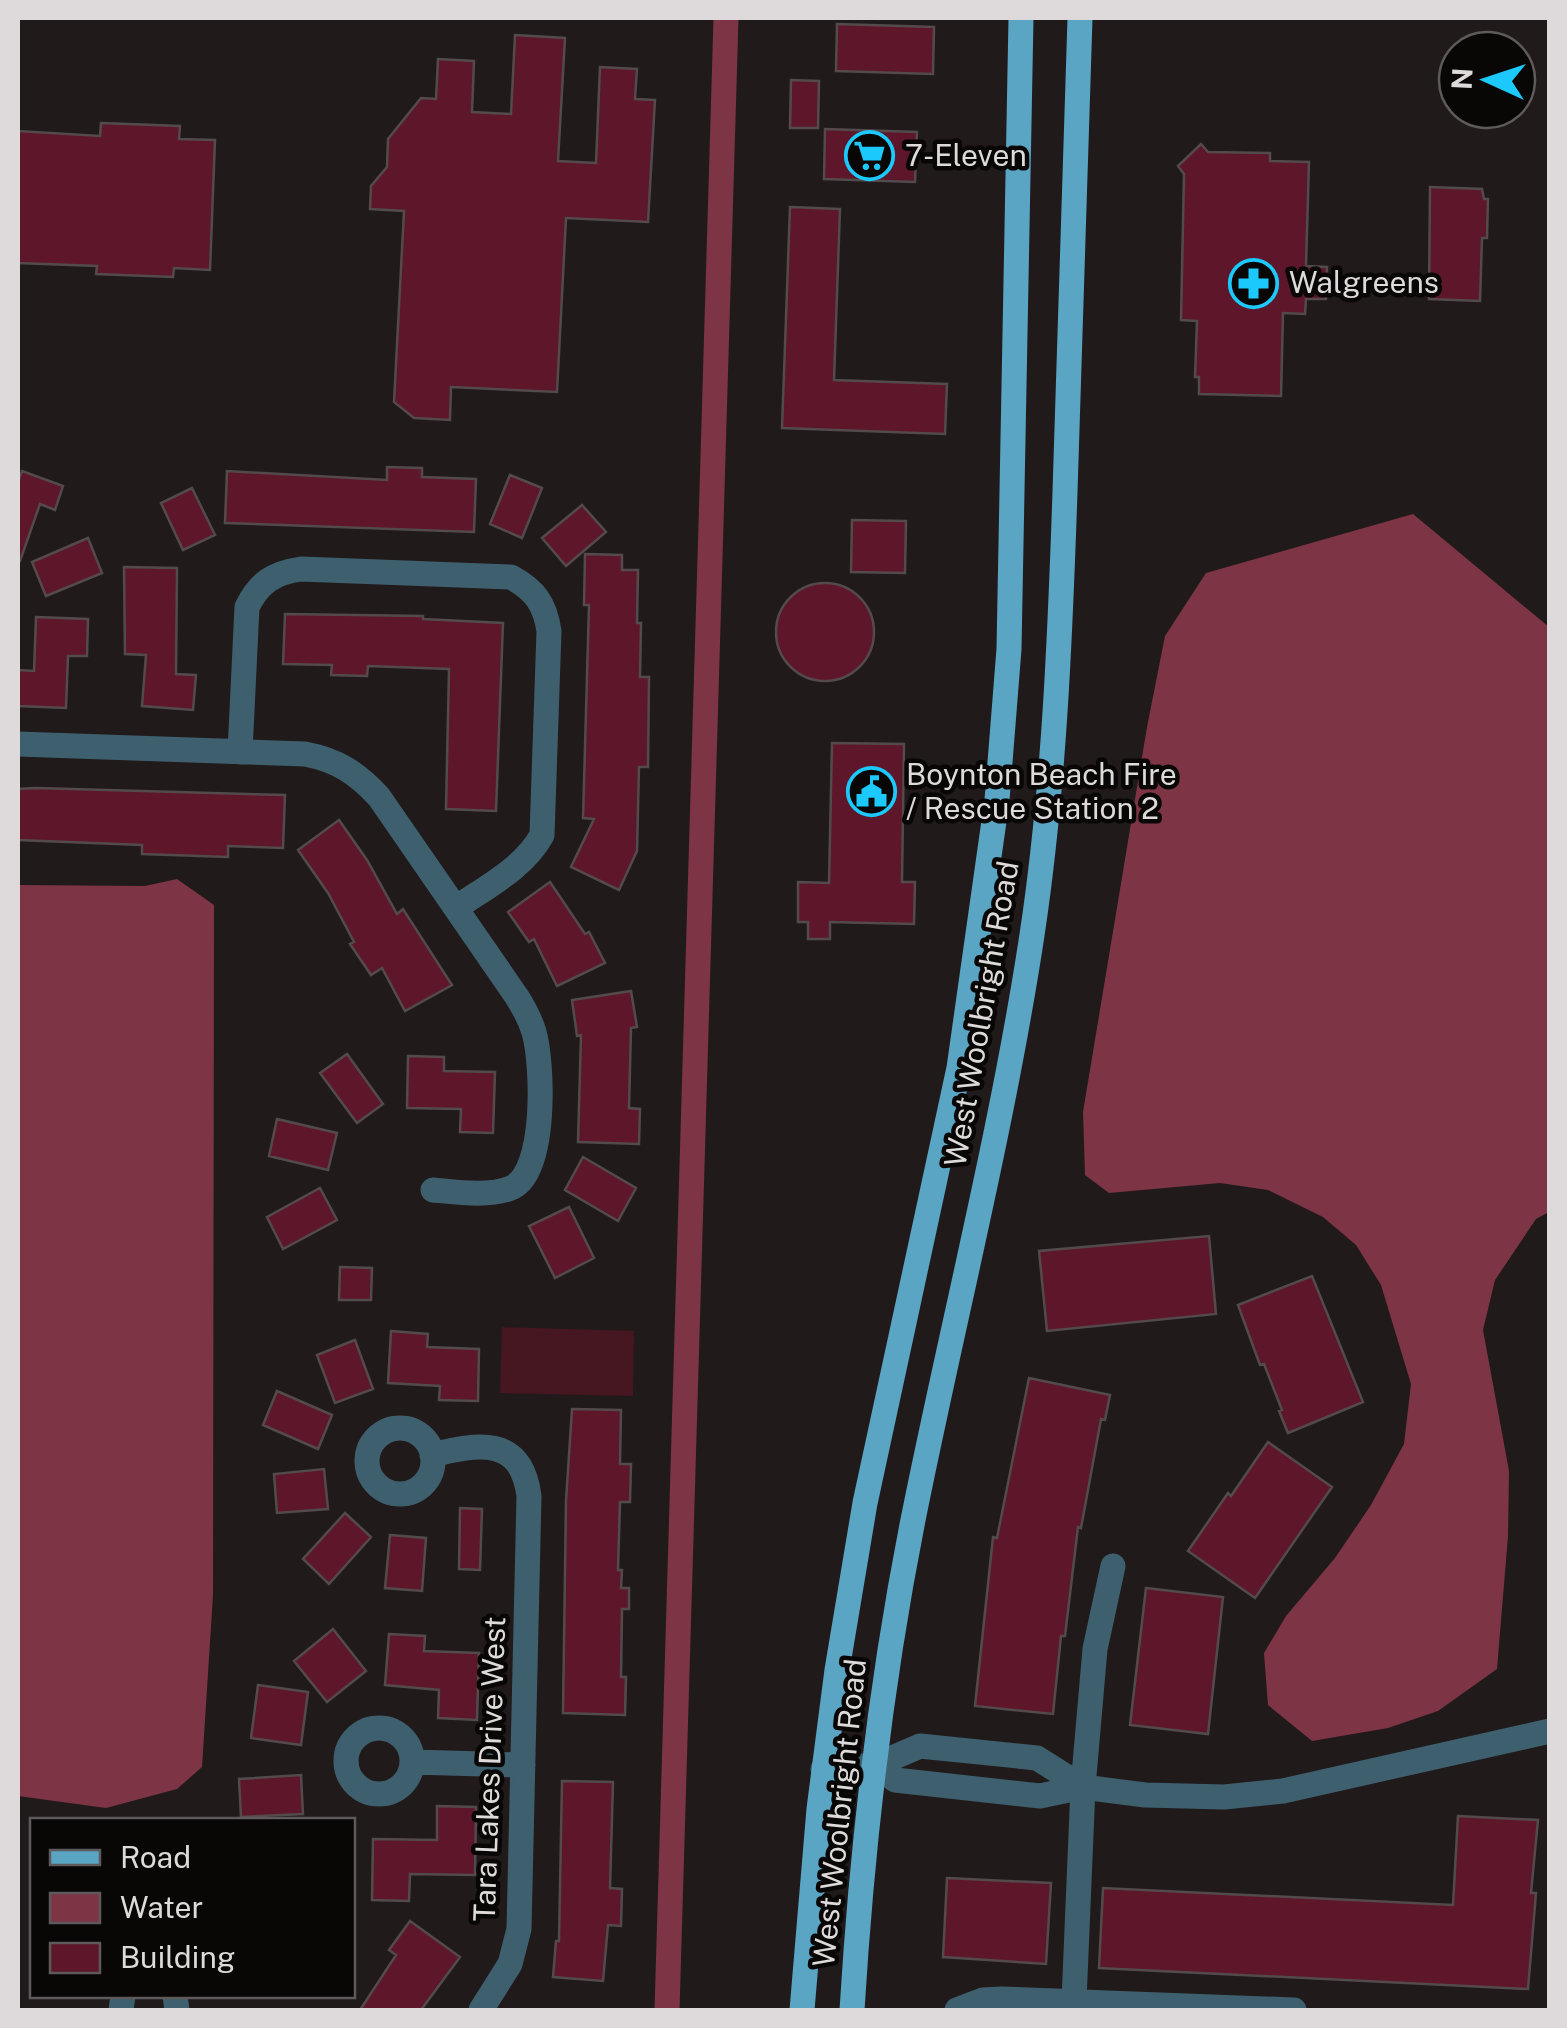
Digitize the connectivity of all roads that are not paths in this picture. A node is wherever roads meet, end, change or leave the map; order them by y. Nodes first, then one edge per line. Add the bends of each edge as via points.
1 (1021, 18) edge
2 (1080, 18) edge
3 (18, 744) edge
4 (240, 752) junction
5 (456, 908) junction
6 (433, 1190) dead end
7 (432, 1455) dead end
8 (1114, 1566) dead end
9 (1550, 1731) edge
10 (412, 1762) dead end
11 (523, 1765) junction
12 (876, 1765) junction
13 (823, 1769) junction
14 (1083, 1787) junction
15 (1074, 2001) junction
16 (481, 2010) edge
17 (802, 2010) edge
18 (852, 2010) edge
19 (957, 2010) edge
20 (1294, 2010) edge

1 - 13 main road, West Woolbright Road via 1008,650 997,800 958,1068 865,1504
2 - 12 main road, West Woolbright Road via 1048,804 1006,1089 913,1520
3 - 4 street
4 - 5 street via 304,754 354,772
4 - 5 street via 247,607 267,580 300,569 510,577 526,586 538,598 549,631 542,835 520,863
5 - 6 street via 534,1030 537,1143 534,1161 512,1188
7 - 11 street, Tara Lakes Drive West via 492,1446 519,1464 527,1479
8 - 14 street via 1095,1649
9 - 14 street via 1283,1791 1184,1798
10 - 11 street
11 - 16 street, Tara Lakes Drive West via 516,1947
12 - 13 street
12 - 14 street via 896,1780 1021,1794
12 - 14 street via 920,1746 1038,1758
12 - 18 main road, West Woolbright Road
13 - 17 main road, West Woolbright Road
14 - 15 street
15 - 19 street via 983,2000
15 - 20 street

